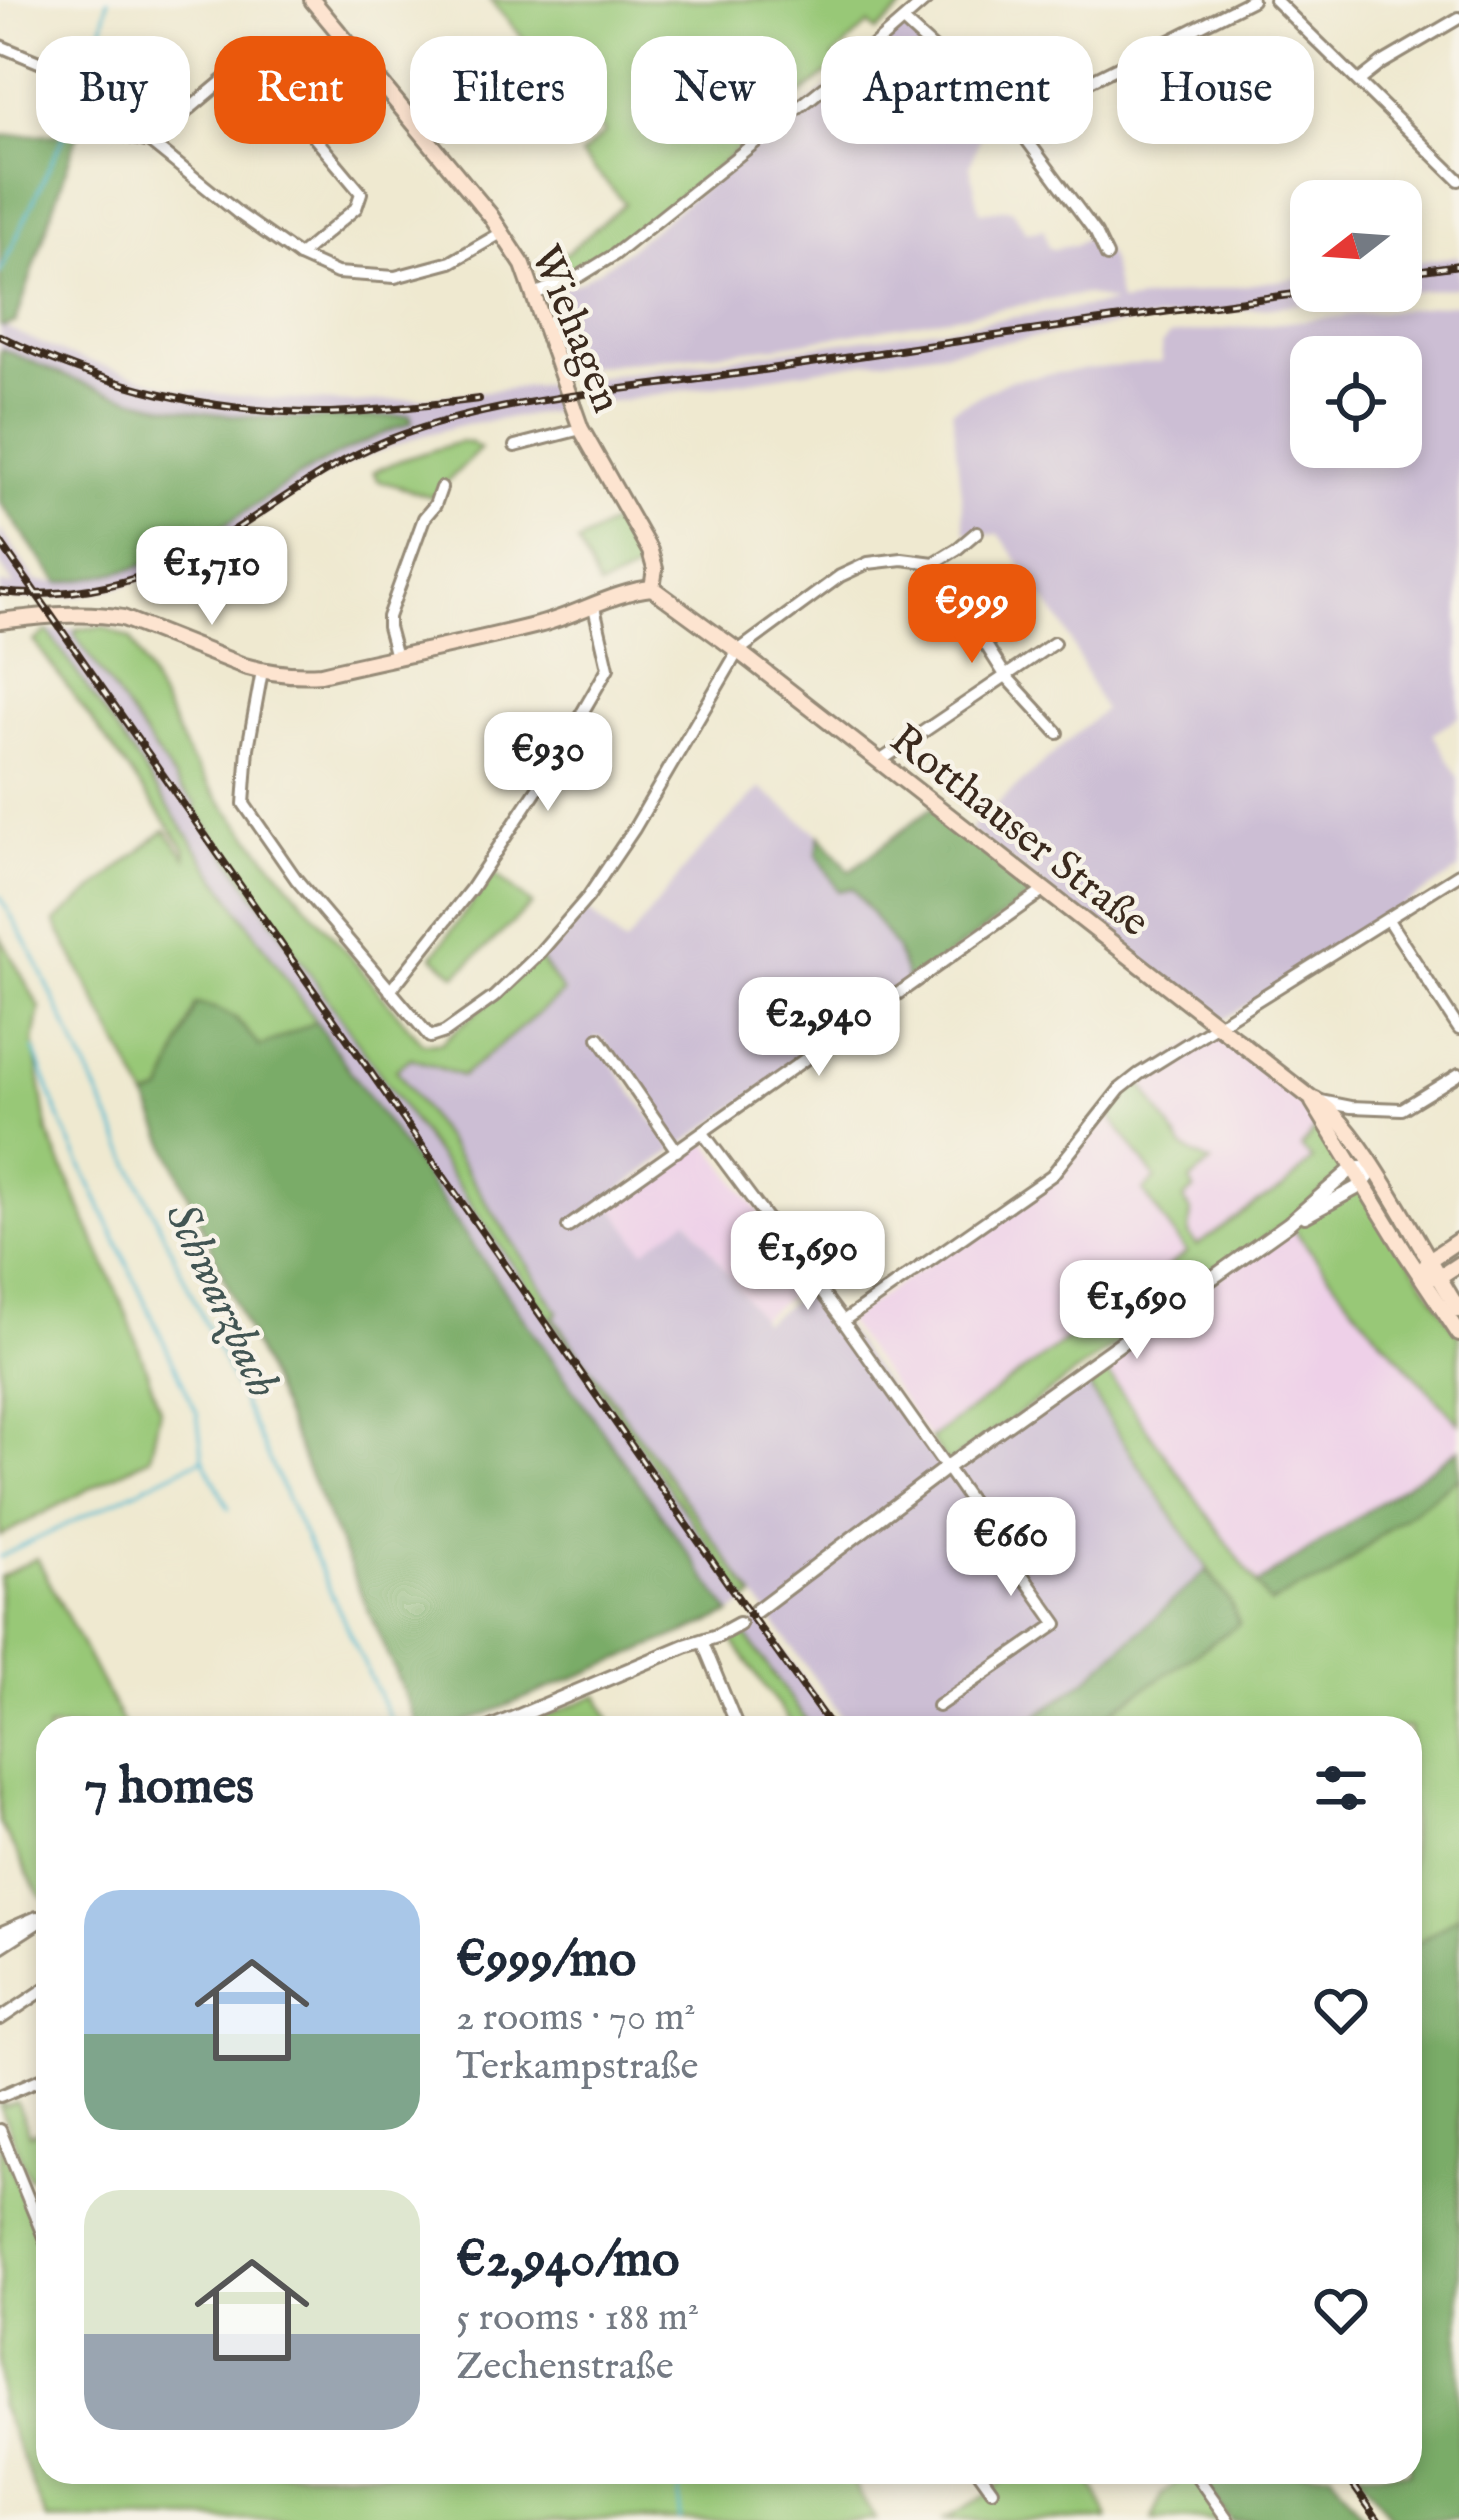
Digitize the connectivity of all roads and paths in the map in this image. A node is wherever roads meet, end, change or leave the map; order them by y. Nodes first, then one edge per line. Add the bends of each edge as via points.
1 (312, 0) edge
2 (926, 0) edge
3 (1252, 0) edge
4 (1275, 0) edge
5 (1459, 19) edge
6 (903, 21) junction
7 (920, 36) edge
8 (0, 46) edge
9 (36, 61) edge
10 (1093, 80) edge
11 (1359, 80) junction
12 (190, 108) edge
13 (152, 144) edge
14 (1030, 144) edge
15 (1459, 180) edge
16 (503, 232) junction
17 (298, 256) junction
18 (1107, 256) dead end
19 (535, 294) junction
20 (581, 429) junction
21 (515, 446) dead end
22 (441, 488) dead end
23 (977, 532) dead end
24 (934, 563) junction
25 (652, 588) junction
26 (594, 607) junction
27 (0, 620) edge
28 (1054, 643) dead end
29 (738, 651) junction
30 (396, 656) junction
31 (262, 671) junction
32 (1005, 675) junction
33 (1058, 733) dead end
34 (880, 761) junction
35 (1459, 874) edge
36 (1043, 891) junction
37 (1388, 920) junction
38 (390, 991) junction
39 (1219, 1026) junction
40 (1459, 1029) edge
41 (599, 1038) dead end
42 (1459, 1074) edge
43 (1316, 1100) junction
44 (703, 1133) junction
45 (677, 1151) junction
46 (1353, 1168) junction
47 (1375, 1168) junction
48 (1362, 1185) junction
49 (1288, 1224) junction
50 (568, 1227) dead end
51 (1459, 1240) edge
52 (1429, 1260) junction
53 (1459, 1264) edge
54 (1439, 1277) junction
55 (1420, 1278) junction
56 (1459, 1310) edge
57 (843, 1321) junction
58 (1459, 1334) edge
59 (947, 1467) junction
60 (756, 1611) dead end
61 (739, 1624) dead end
62 (702, 1641) junction
63 (938, 1706) dead end
64 (519, 1716) edge
65 (733, 1716) edge
66 (36, 1920) edge
67 (36, 1923) edge
68 (0, 1934) edge
69 (0, 1946) edge
70 (36, 1995) edge
71 (0, 2019) edge
72 (36, 2081) edge
73 (0, 2096) edge
74 (0, 2130) edge
75 (36, 2218) edge
76 (988, 2484) edge
77 (1202, 2484) edge
78 (992, 2490) dead end
79 (1228, 2520) edge

1 - 16 main road, Wiehagen
2 - 6 street
3 - 10 street
4 - 11 street
5 - 11 street
6 - 7 street
6 - 19 street via 614,255
8 - 9 street
11 - 15 street
12 - 17 street via 249,59 361,193 356,208
13 - 17 street
14 - 18 street
16 - 17 street via 451,262 395,277 337,273
16 - 19 main road, Wiehagen
19 - 20 main road, Wiehagen
20 - 21 street
20 - 25 main road, Wiehagen via 650,551
22 - 30 street via 388,617
23 - 24 street
24 - 29 street via 868,563
24 - 32 street
25 - 26 main road
25 - 29 main road, Rotthauser Straße
26 - 30 main road
26 - 38 street via 608,668 471,889
27 - 31 main road via 123,618
28 - 32 street
29 - 34 main road, Rotthauser Straße
29 - 38 street via 634,829 537,956 494,997 430,1037
30 - 31 main road via 322,674
31 - 38 street via 244,804
32 - 33 street
32 - 34 street
34 - 36 main road, Rotthauser Straße
35 - 37 street
36 - 39 main road, Rotthauser Straße
36 - 44 street
37 - 39 street
37 - 40 street
39 - 43 main road, Rotthauser Straße
39 - 57 street via 1120,1089 1052,1175
41 - 45 street
42 - 43 street via 1402,1109
43 - 46 main road, Rotthauser Straße
43 - 47 main road, Rotthauser Straße
44 - 45 street
44 - 57 street
45 - 50 street
46 - 47 street
46 - 48 main road, Rotthauser Straße
46 - 49 street
47 - 48 street
47 - 52 main road, Rotthauser Straße
48 - 49 street
48 - 55 main road, Rotthauser Straße
49 - 59 street
51 - 52 main road
52 - 54 main road, Rotthauser Straße
52 - 55 main road
53 - 54 main road
54 - 55 main road
54 - 56 main road, Rotthauser Straße
55 - 58 main road, Rotthauser Straße
57 - 59 street
59 - 60 street
59 - 63 street via 1057,1624
61 - 62 street
62 - 64 street
62 - 65 street
66 - 68 street
67 - 69 street
70 - 71 street
72 - 73 street
74 - 75 street
76 - 78 street
77 - 79 street

